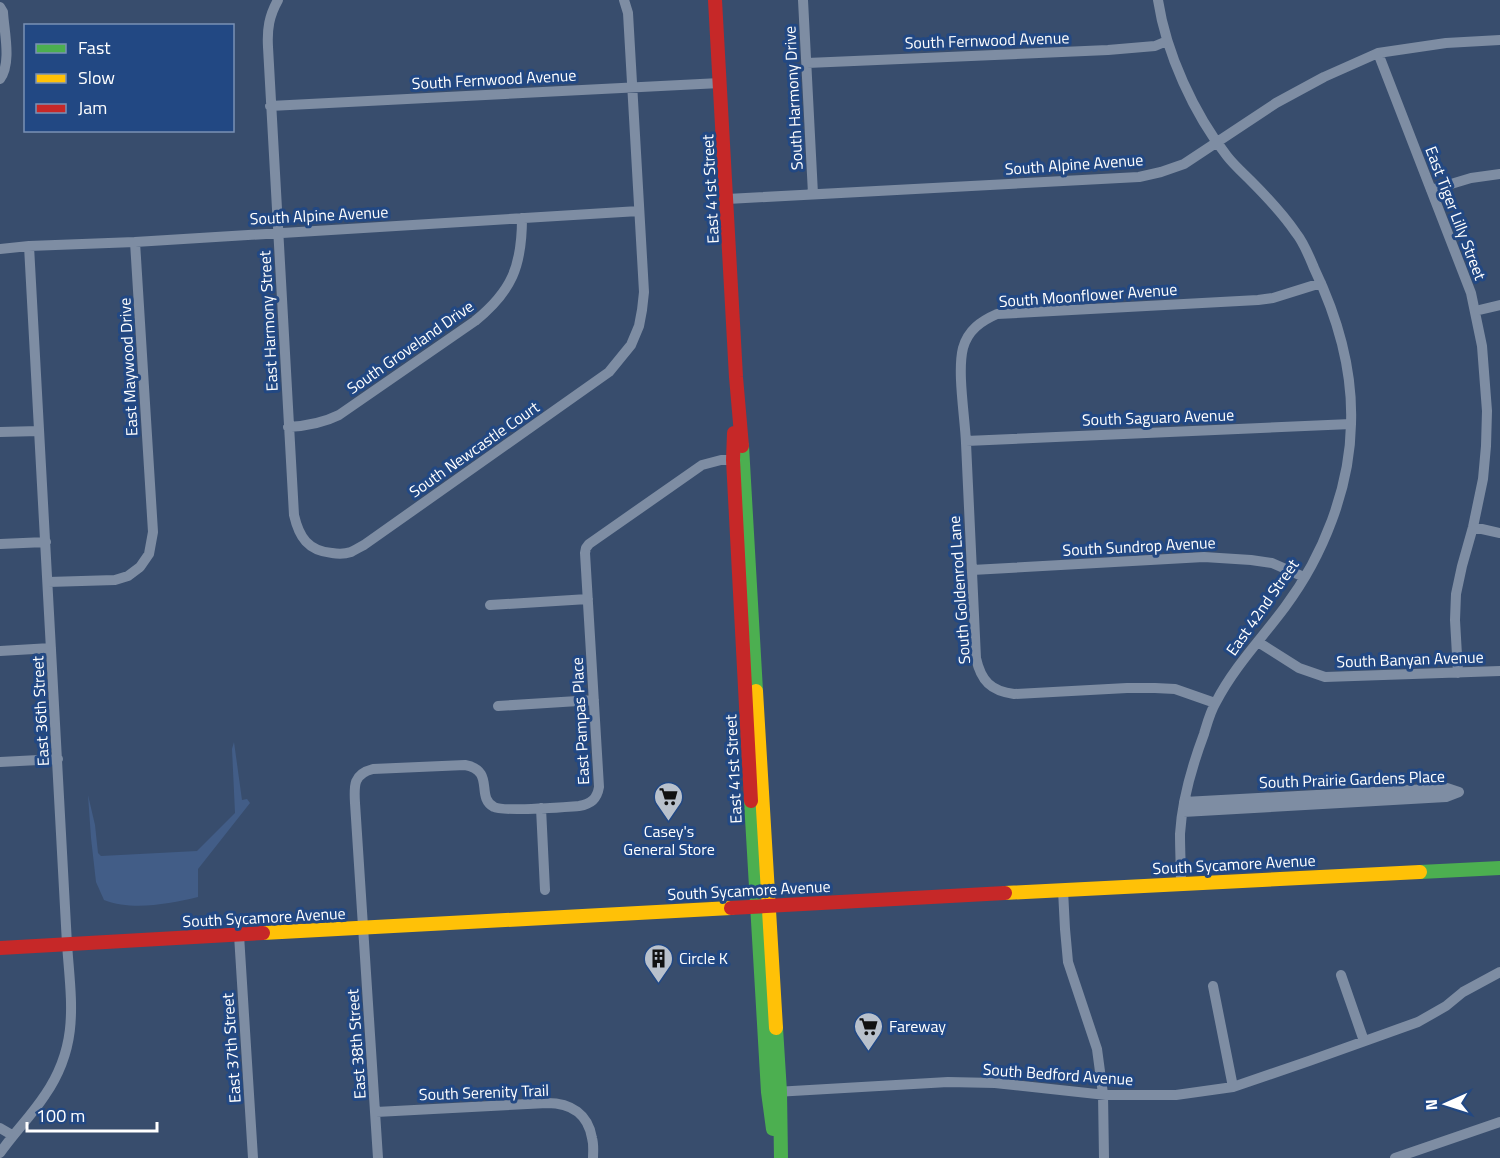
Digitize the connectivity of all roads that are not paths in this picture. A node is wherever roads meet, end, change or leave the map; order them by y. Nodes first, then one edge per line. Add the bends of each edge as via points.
1 (278, 0) edge
2 (624, 0) edge
3 (715, 0) edge
4 (803, 0) edge
5 (1158, 0) edge
6 (0, 7) edge
7 (1500, 40) edge
8 (1167, 41) junction
9 (1378, 53) junction
10 (807, 63) junction
11 (0, 79) edge
12 (720, 83) junction
13 (631, 87) junction
14 (270, 106) junction
15 (1218, 142) junction
16 (1500, 174) edge
17 (1431, 190) junction
18 (813, 194) junction
19 (727, 199) junction
20 (639, 211) junction
21 (522, 218) junction
22 (278, 233) junction
23 (135, 242) junction
24 (29, 246) junction
25 (0, 249) edge
26 (1321, 283) junction
27 (1500, 305) edge
28 (1475, 311) junction
29 (1351, 424) junction
30 (288, 427) junction
31 (39, 430) junction
32 (0, 432) edge
33 (966, 441) junction
34 (738, 460) junction
35 (1473, 527) junction
36 (1500, 533) edge
37 (45, 542) junction
38 (0, 544) edge
39 (972, 570) junction
40 (1304, 577) junction
41 (48, 582) junction
42 (588, 599) junction
43 (490, 605) dead end
44 (1258, 642) junction
45 (51, 648) junction
46 (0, 651) edge
47 (1500, 671) edge
48 (1458, 673) junction
49 (594, 700) junction
50 (1215, 703) junction
51 (498, 706) dead end
52 (58, 759) junction
53 (0, 762) edge
54 (1184, 807) junction
55 (541, 808) junction
56 (1500, 868) edge
57 (1181, 884) junction
58 (544, 890) dead end
59 (1063, 890) junction
60 (763, 906) junction
61 (363, 928) junction
62 (239, 935) junction
63 (67, 944) junction
64 (0, 948) edge
65 (1500, 972) edge
66 (1341, 975) dead end
67 (1213, 986) dead end
68 (1364, 1041) junction
69 (1233, 1086) junction
70 (774, 1092) junction
71 (1103, 1094) junction
72 (376, 1112) junction
73 (1500, 1122) edge
74 (0, 1128) edge
75 (12, 1135) junction
76 (0, 1153) edge
77 (253, 1158) edge
78 (378, 1158) edge
79 (593, 1158) edge
80 (776, 1158) edge
81 (782, 1158) edge
82 (1104, 1158) edge
83 (1395, 1158) edge

1 - 14 street, East Harmony Street via 267,30
2 - 13 street, South Newcastle Court
3 - 12 main road, East 41st Street
4 - 10 street, South Harmony Drive
5 - 8 street, East 42nd Street
6 - 11 street via 7,58
7 - 9 street, South Alpine Avenue
8 - 10 street, South Fernwood Avenue via 1155,46 1108,50
8 - 15 street, East 42nd Street via 1191,99
9 - 15 street, South Alpine Avenue via 1324,76
9 - 17 street, East Tiger Lilly Street
10 - 18 street, South Harmony Drive
12 - 13 street, South Fernwood Avenue
12 - 19 main road, East 41st Street
13 - 14 street, South Fernwood Avenue
13 - 20 street, South Newcastle Court
14 - 22 street, East Harmony Street
15 - 18 street, South Alpine Avenue via 1184,164 1139,177
15 - 26 street, East 42nd Street via 1296,233
16 - 17 street
17 - 28 street, East Tiger Lilly Street
18 - 19 street, South Alpine Avenue
19 - 34 main road, East 41st Street
20 - 21 street, South Alpine Avenue
20 - 30 street, South Newcastle Court via 642,310 632,345 619,362 364,545 344,554 321,552 300,534 294,515
21 - 22 street, South Alpine Avenue
21 - 30 street, South Groveland Drive via 512,278 488,310 339,415 315,424
22 - 23 street, South Alpine Avenue
22 - 30 street, East Harmony Street
23 - 24 street, South Alpine Avenue
23 - 41 street, East Maywood Drive via 153,532 149,554 140,567 115,580
24 - 25 street, South Alpine Avenue
24 - 31 street, East 36th Street
26 - 29 street, East 42nd Street via 1341,338
26 - 33 street, South Moonflower Avenue via 1258,300 997,314 970,332 963,347
27 - 28 street
28 - 35 street, East Tiger Lilly Street via 1487,411 1483,479
29 - 33 street, South Saguaro Avenue
29 - 40 street, East 42nd Street via 1349,452 1328,532
31 - 32 street
31 - 37 street, East 36th Street
33 - 39 street, South Goldenrod Lane
34 - 42 street, East Pampas Place via 702,465 590,544 585,553
34 - 60 main road, East 41st Street
35 - 36 street
35 - 48 street, East Tiger Lilly Street via 1456,594
37 - 38 street
37 - 41 street, East 36th Street
39 - 40 street, South Sundrop Avenue via 1204,556 1272,563
39 - 50 street, South Goldenrod Lane via 977,664 991,686 1000,692 1175,689
40 - 44 street, East 42nd Street
41 - 45 street, East 36th Street
42 - 43 street
42 - 49 street, East Pampas Place
44 - 48 street, South Banyan Avenue via 1299,668 1325,676
44 - 50 street, East 42nd Street
45 - 46 street
45 - 52 street, East 36th Street
47 - 48 street, South Banyan Avenue
49 - 51 street
49 - 55 street, East Pampas Place via 598,794 587,805
50 - 54 street, East 42nd Street via 1194,761
52 - 53 street
52 - 63 street, East 36th Street
54 - 54 street, South Prairie Gardens Place via 1446,797 1459,792 1447,788
54 - 57 street, East 42nd Street
55 - 58 street
55 - 61 street, East Pampas Place via 495,808 487,800 483,776 471,766 373,770 361,774 355,789
56 - 57 main road, South Sycamore Avenue
57 - 59 main road, South Sycamore Avenue
59 - 60 main road, South Sycamore Avenue
59 - 71 street via 1068,962 1096,1049
60 - 61 main road, South Sycamore Avenue
60 - 70 main road, East 41st Street
61 - 62 main road, South Sycamore Avenue
61 - 72 street, East 38th Street
62 - 63 main road, South Sycamore Avenue
62 - 77 street, East 37th Street
63 - 64 main road, South Sycamore Avenue
63 - 75 street, East 36th Street via 71,1030 66,1056 45,1095
65 - 68 street, South Bedford Avenue via 1418,1022
66 - 68 street
67 - 69 street
68 - 69 street, South Bedford Avenue
69 - 71 street, South Bedford Avenue via 1176,1095
70 - 71 street, South Bedford Avenue via 948,1082
70 - 80 main road, East 41st Street
70 - 81 main road, East 41st Street
71 - 82 street
72 - 78 street, East 38th Street
72 - 79 street, South Serenity Trail via 566,1105 575,1109 588,1126
73 - 83 street
74 - 75 street
75 - 76 street, East 36th Street

